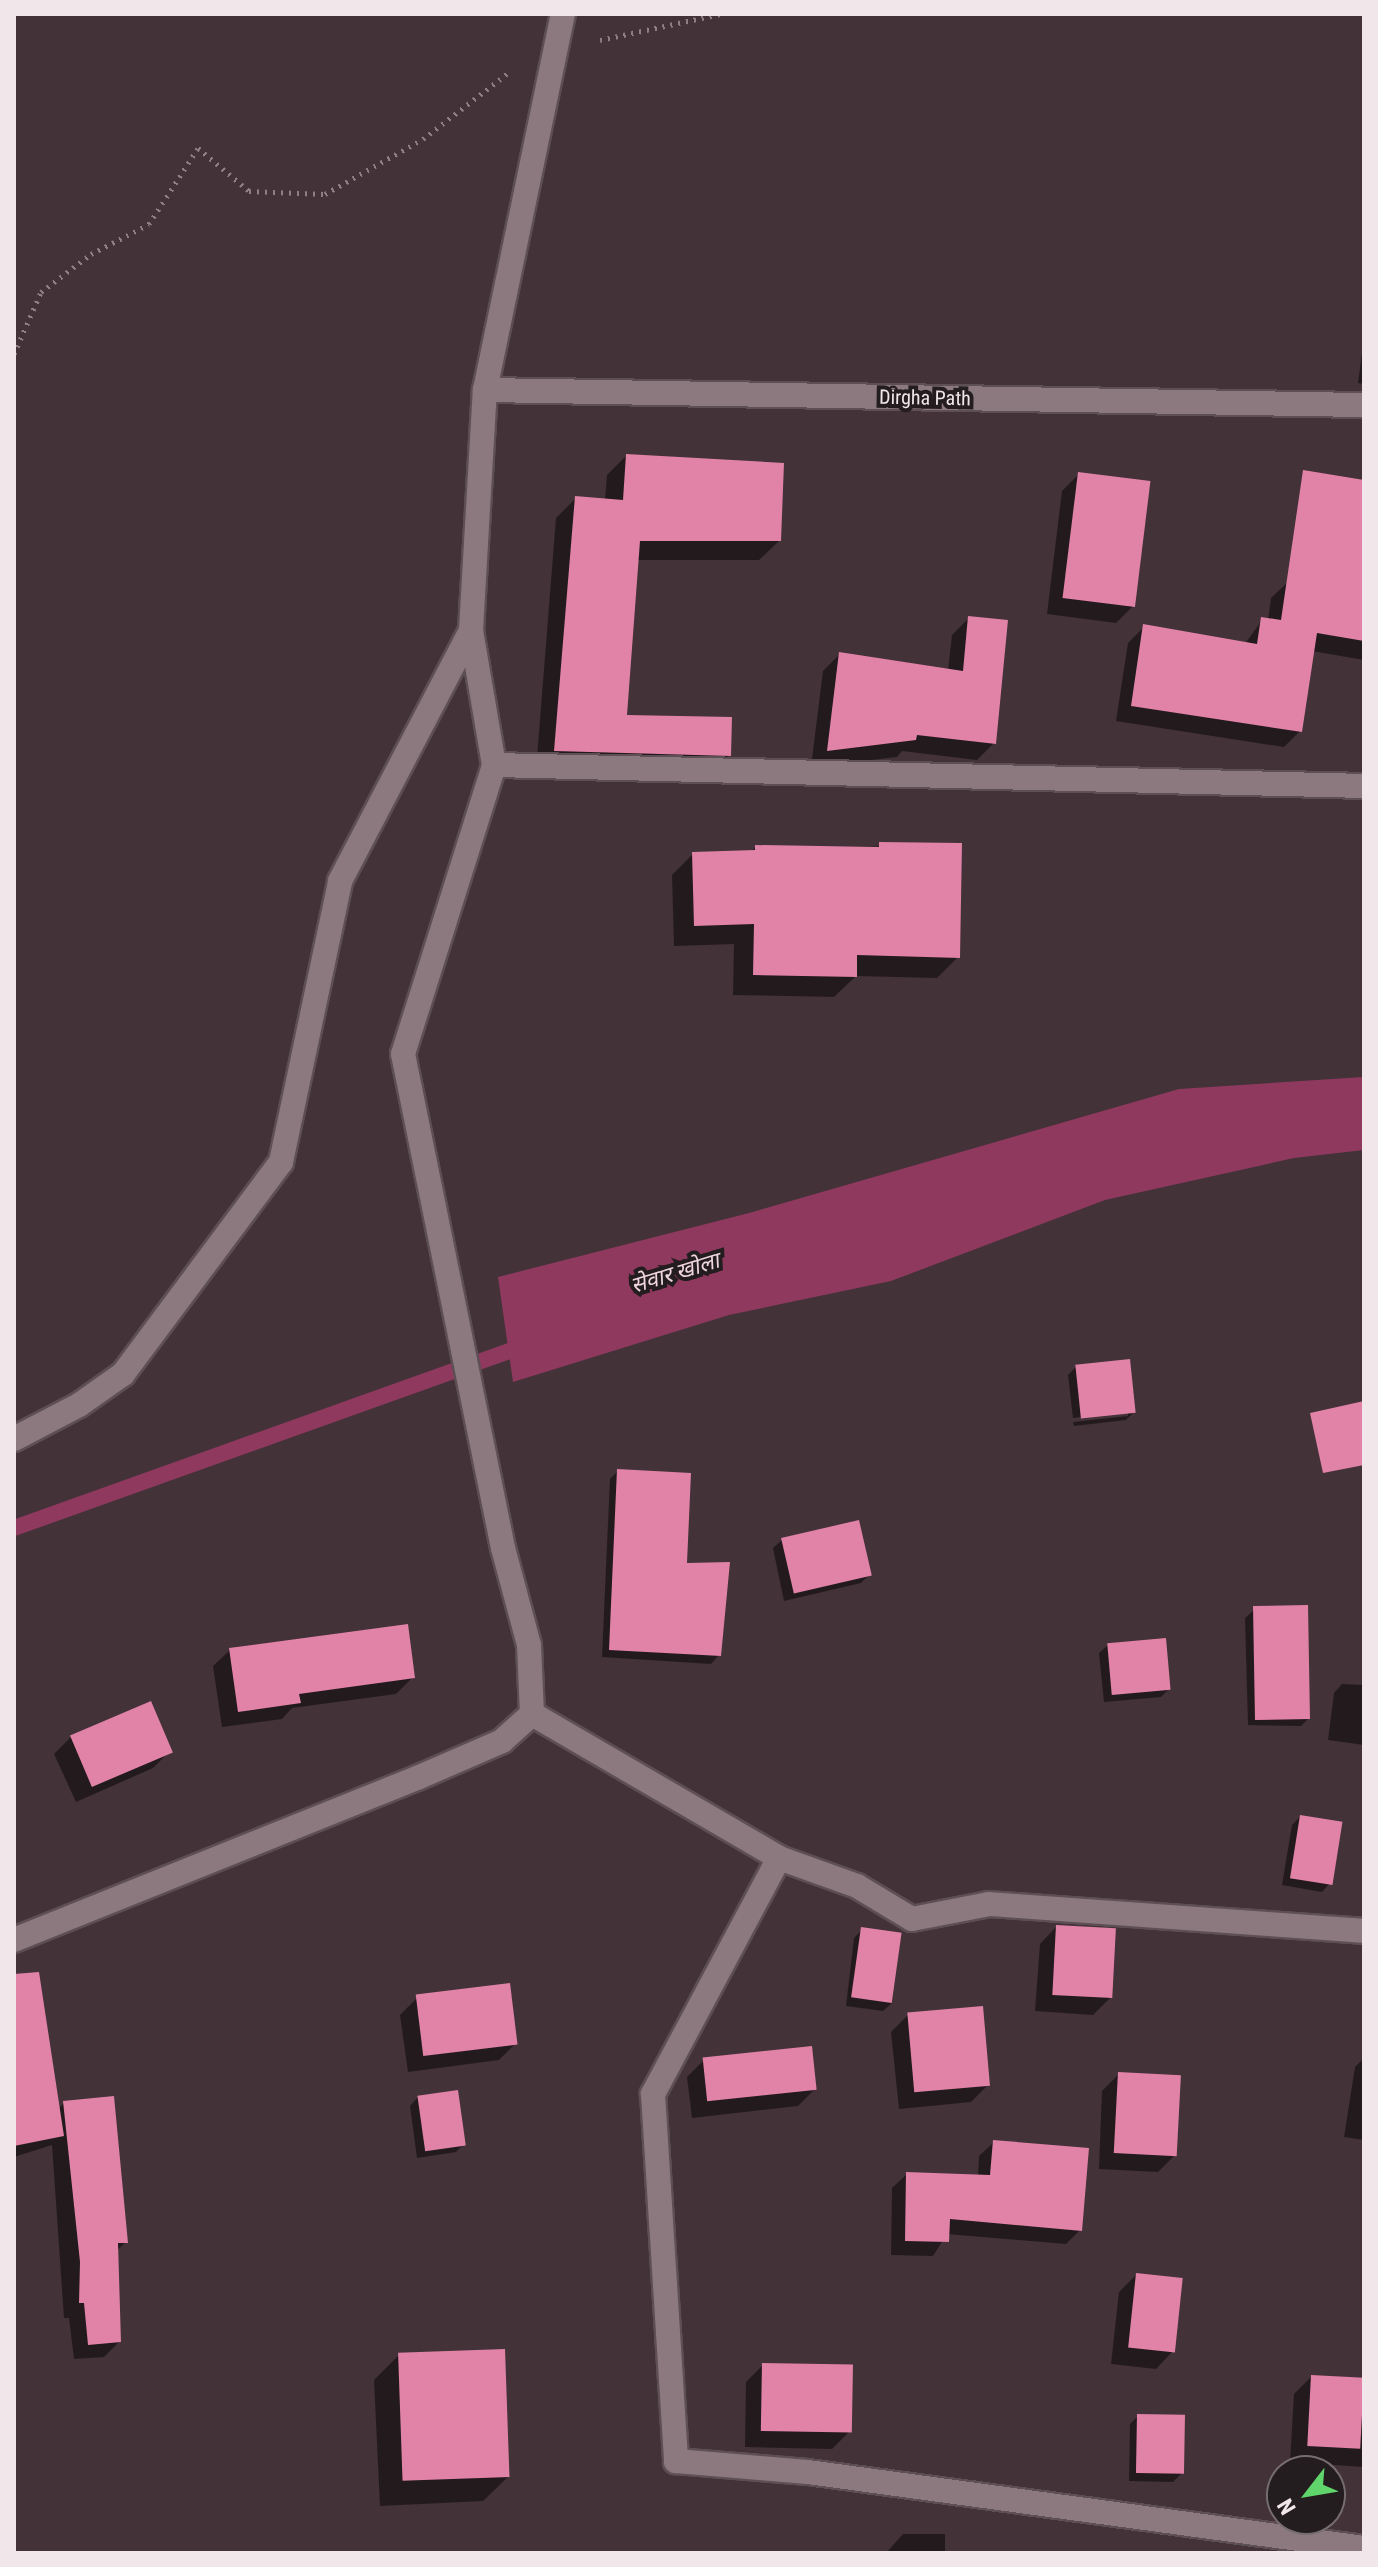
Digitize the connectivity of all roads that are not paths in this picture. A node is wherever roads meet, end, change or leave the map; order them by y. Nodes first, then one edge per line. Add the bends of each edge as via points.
1 (563, 14) edge
2 (485, 390) junction
3 (1364, 405) edge
4 (471, 630) junction
5 (494, 765) junction
6 (1364, 786) edge
7 (14, 1439) edge
8 (532, 1714) junction
9 (779, 1858) junction
10 (1364, 1931) edge
11 (14, 1940) edge
12 (1364, 2548) edge

1 - 2 street
2 - 3 street, Dirgha Path
2 - 4 street
4 - 5 street
4 - 7 street via 340,881 281,1162 123,1374 79,1405
5 - 6 street
5 - 8 street via 403,1054 503,1548 529,1645
8 - 9 street
8 - 11 street via 502,1741
9 - 10 street via 857,1886 912,1919 989,1904
9 - 12 street via 653,2094 676,2461 808,2472

